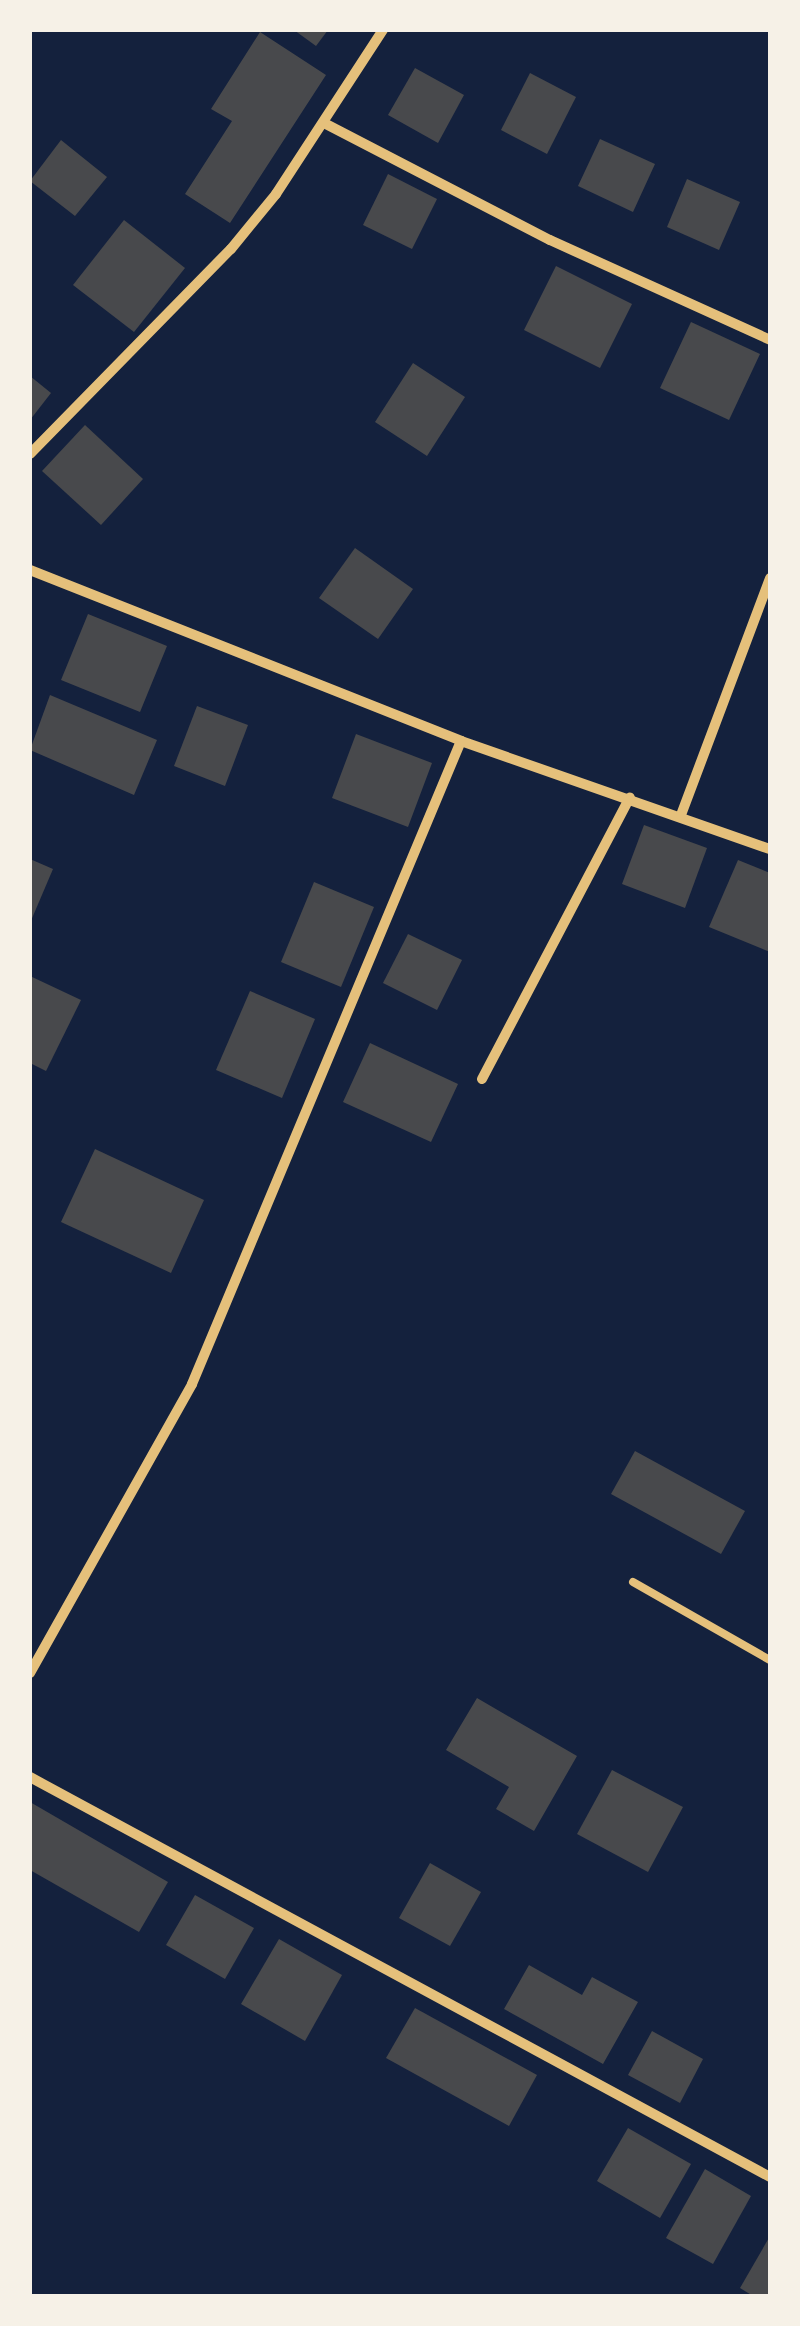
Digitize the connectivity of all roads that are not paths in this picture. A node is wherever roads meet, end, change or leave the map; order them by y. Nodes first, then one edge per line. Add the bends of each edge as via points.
1 (383, 30) edge
2 (324, 122) junction
3 (770, 340) edge
4 (30, 454) edge
5 (30, 570) edge
6 (770, 578) edge
7 (461, 741) junction
8 (630, 797) junction
9 (681, 815) junction
10 (770, 849) edge
11 (482, 1079) dead end
12 (633, 1582) dead end
13 (770, 1660) edge
14 (30, 1673) edge
15 (30, 1776) edge
16 (770, 2176) edge

1 - 2 street
2 - 3 street via 550,240
2 - 4 street via 232,248
5 - 7 street
6 - 9 street
7 - 8 street
7 - 14 street via 192,1384
8 - 9 street
8 - 11 street
9 - 10 street
12 - 13 lane
15 - 16 street

